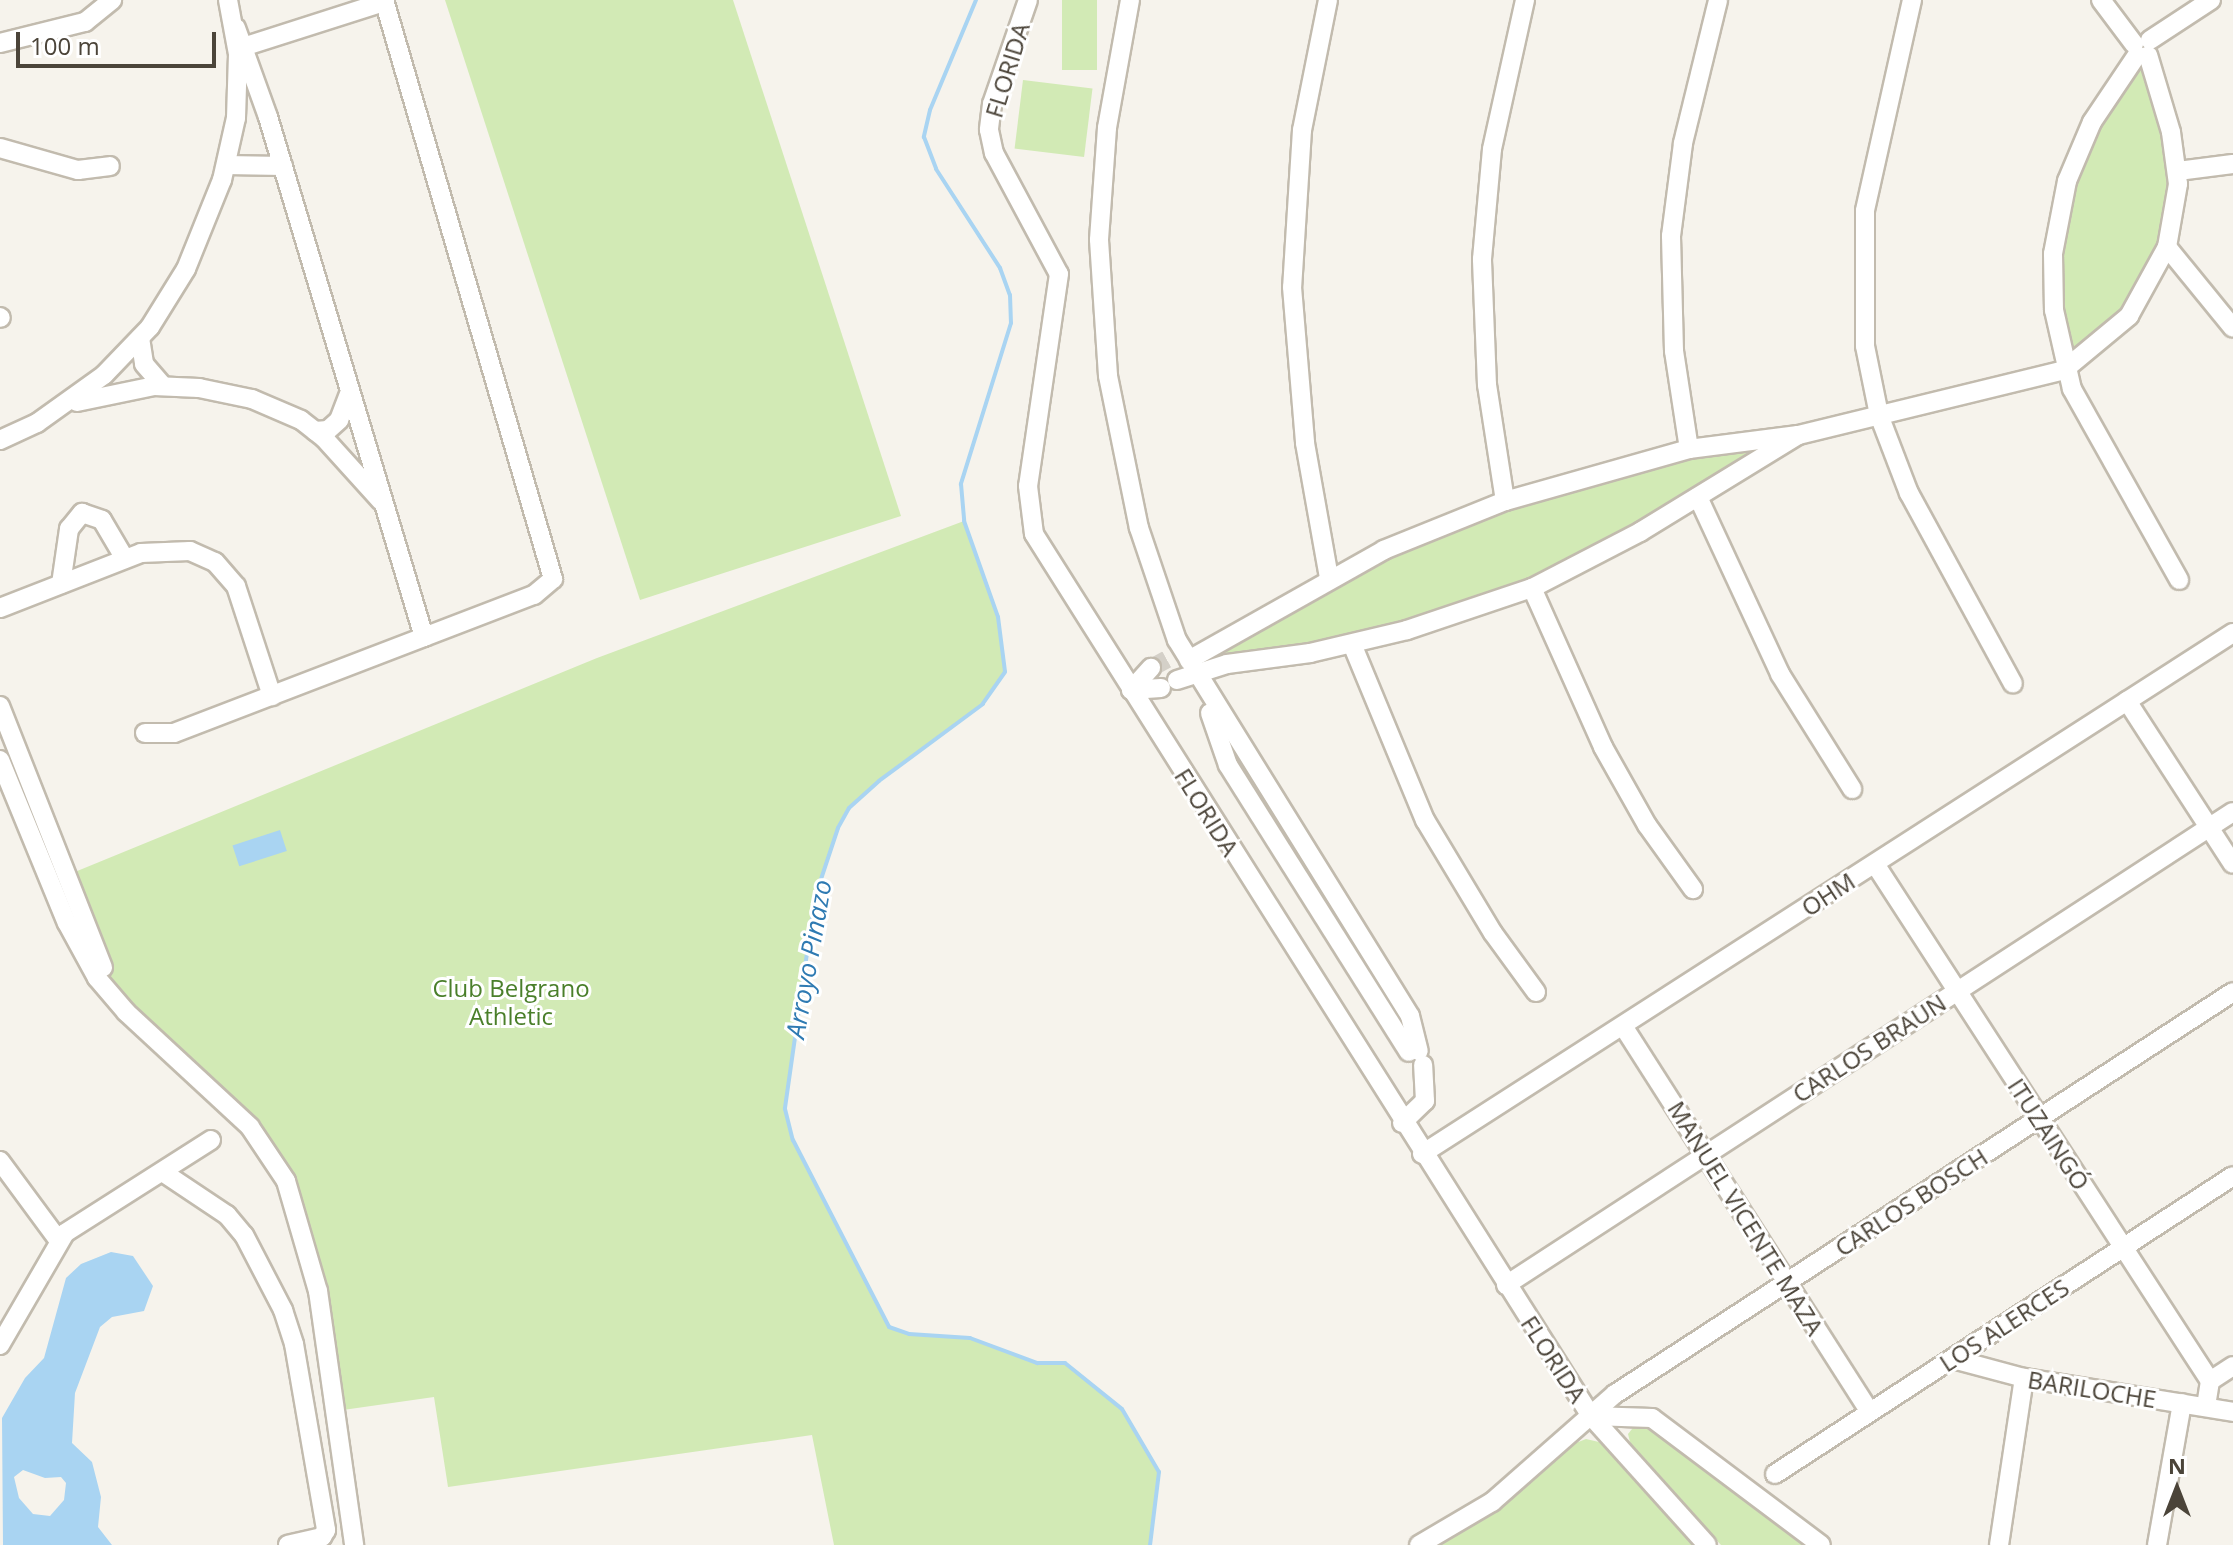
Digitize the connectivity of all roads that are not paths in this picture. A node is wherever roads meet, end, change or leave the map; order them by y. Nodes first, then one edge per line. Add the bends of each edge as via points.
1 (112, 0) edge
2 (228, 0) edge
3 (1028, 0) edge
4 (1130, 0) edge
5 (1328, 0) edge
6 (1525, 0) edge
7 (1718, 0) edge
8 (1912, 0) edge
9 (2101, 0) edge
10 (2211, 0) edge
11 (384, 1) edge
12 (0, 43) edge
13 (2142, 49) junction
14 (242, 50) junction
15 (0, 148) edge
16 (2233, 164) edge
17 (226, 165) junction
18 (110, 166) dead end
19 (283, 166) junction
20 (2178, 171) junction
21 (2167, 247) junction
22 (2233, 328) edge
23 (140, 338) junction
24 (2064, 370) junction
25 (163, 386) junction
26 (350, 391) junction
27 (56, 411) junction
28 (1879, 415) junction
29 (315, 431) junction
30 (1798, 435) junction
31 (0, 440) edge
32 (1689, 449) junction
33 (1698, 497) junction
34 (1505, 501) junction
35 (388, 510) junction
36 (125, 559) junction
37 (1329, 578) junction
38 (2179, 580) dead end
39 (61, 584) junction
40 (1532, 588) junction
41 (0, 608) edge
42 (2233, 633) edge
43 (424, 637) junction
44 (1352, 644) junction
45 (1181, 665) junction
46 (2013, 684) dead end
47 (1131, 690) junction
48 (272, 696) junction
49 (2127, 701) junction
50 (0, 706) edge
51 (145, 733) dead end
52 (0, 760) edge
53 (1852, 789) dead end
54 (14, 795) edge
55 (2233, 812) edge
56 (2209, 827) junction
57 (1875, 864) junction
58 (2233, 864) edge
59 (1693, 889) dead end
60 (1957, 991) junction
61 (1536, 992) dead end
62 (2233, 992) edge
63 (1623, 1026) junction
64 (1408, 1117) junction
65 (2039, 1118) junction
66 (211, 1140) dead end
67 (1422, 1154) junction
68 (1706, 1154) junction
69 (0, 1161) edge
70 (164, 1173) junction
71 (2233, 1176) edge
72 (59, 1241) junction
73 (2123, 1248) junction
74 (1787, 1283) junction
75 (1506, 1285) junction
76 (0, 1345) edge
77 (1953, 1359) junction
78 (2233, 1366) edge
79 (2024, 1378) junction
80 (2210, 1381) junction
81 (2182, 1403) junction
82 (2206, 1407) junction
83 (1869, 1411) junction
84 (2233, 1412) edge
85 (1591, 1416) junction
86 (1775, 1474) dead end
87 (288, 1545) edge
88 (354, 1545) edge
89 (1419, 1545) edge
90 (1707, 1545) edge
91 (1821, 1545) edge
92 (1999, 1545) edge
93 (2157, 1545) edge

1 - 12 street via 85,22
2 - 14 street
3 - 47 street, FLORIDA via 992,104 989,130 994,153 1059,274 1027,513 1047,557
4 - 45 street via 1113,83 1101,189 1104,346 1128,486
5 - 37 street via 1302,130 1292,287 1305,443
6 - 34 street via 1492,149 1482,259 1483,346
7 - 32 street via 1683,143 1671,236 1674,351
8 - 28 street via 1865,211 1862,310
9 - 13 street
10 - 13 street
11 - 14 street
11 - 43 street via 553,573 545,590
13 - 20 street
13 - 24 street via 2092,122 2063,196 2052,284
14 - 17 street
14 - 19 street
15 - 18 street via 78,170
16 - 20 street
17 - 19 street
17 - 23 street via 193,255
19 - 26 street
20 - 21 street
21 - 22 street
21 - 24 street via 2129,316
23 - 25 street via 144,364
23 - 27 street via 104,375
24 - 28 street
24 - 38 street via 2120,483
25 - 27 street via 111,391
25 - 29 street via 252,399
26 - 29 street via 339,420 328,430
26 - 35 street
27 - 31 street
28 - 30 street
28 - 46 street via 1927,531
29 - 35 street
30 - 32 street
30 - 33 street
32 - 34 street
33 - 40 street
33 - 53 street via 1773,660
34 - 37 street
35 - 43 street
36 - 39 street
36 - 39 street via 97,514 82,513 69,529
36 - 48 street via 175,548 203,556 227,572 250,616
37 - 45 street
39 - 41 street
40 - 44 street
40 - 59 street via 1603,747 1647,825
42 - 49 street, OHM
43 - 48 street
44 - 45 street
44 - 61 street via 1436,840
45 - 47 street
45 - 47 street via 1169,684
45 - 64 street via 1413,1049 1425,1101
47 - 64 street, FLORIDA
48 - 51 street via 174,733
49 - 56 street
49 - 57 street, OHM
50 - 54 street
52 - 54 street
54 - 88 street via 126,1012 228,1103 269,1151 286,1181 318,1291
55 - 56 street, CARLOS BRAUN
56 - 58 street
56 - 60 street, CARLOS BRAUN
57 - 60 street, ITUZAINGÓ
57 - 63 street, OHM
60 - 65 street, ITUZAINGÓ
60 - 68 street, CARLOS BRAUN
62 - 65 street, CARLOS BOSCH
63 - 67 street, OHM
63 - 68 street, MANUEL VICENTE MAZA
64 - 67 street, FLORIDA
65 - 73 street, ITUZAINGÓ
65 - 74 street, CARLOS BOSCH
66 - 70 street
67 - 75 street, FLORIDA
68 - 74 street, MANUEL VICENTE MAZA
68 - 75 street, CARLOS BRAUN
69 - 72 street
70 - 72 street via 77,1223
70 - 87 street via 235,1225 261,1260 283,1310 294,1344 326,1530 322,1537
71 - 73 street, LOS ALERCES
72 - 76 street
73 - 77 street, LOS ALERCES
73 - 80 street, ITUZAINGÓ
74 - 83 street, MANUEL VICENTE MAZA
74 - 85 street, CARLOS BOSCH via 1615,1394
75 - 85 street, FLORIDA
77 - 79 street, BARILOCHE
77 - 83 street, LOS ALERCES
78 - 80 street
79 - 81 street, BARILOCHE
79 - 92 street
80 - 82 street
81 - 82 street, BARILOCHE
81 - 93 street
82 - 84 street, BARILOCHE
83 - 86 street, LOS ALERCES
85 - 89 street, CARLOS BOSCH via 1492,1502
85 - 90 street, FLORIDA
85 - 91 street via 1652,1418

